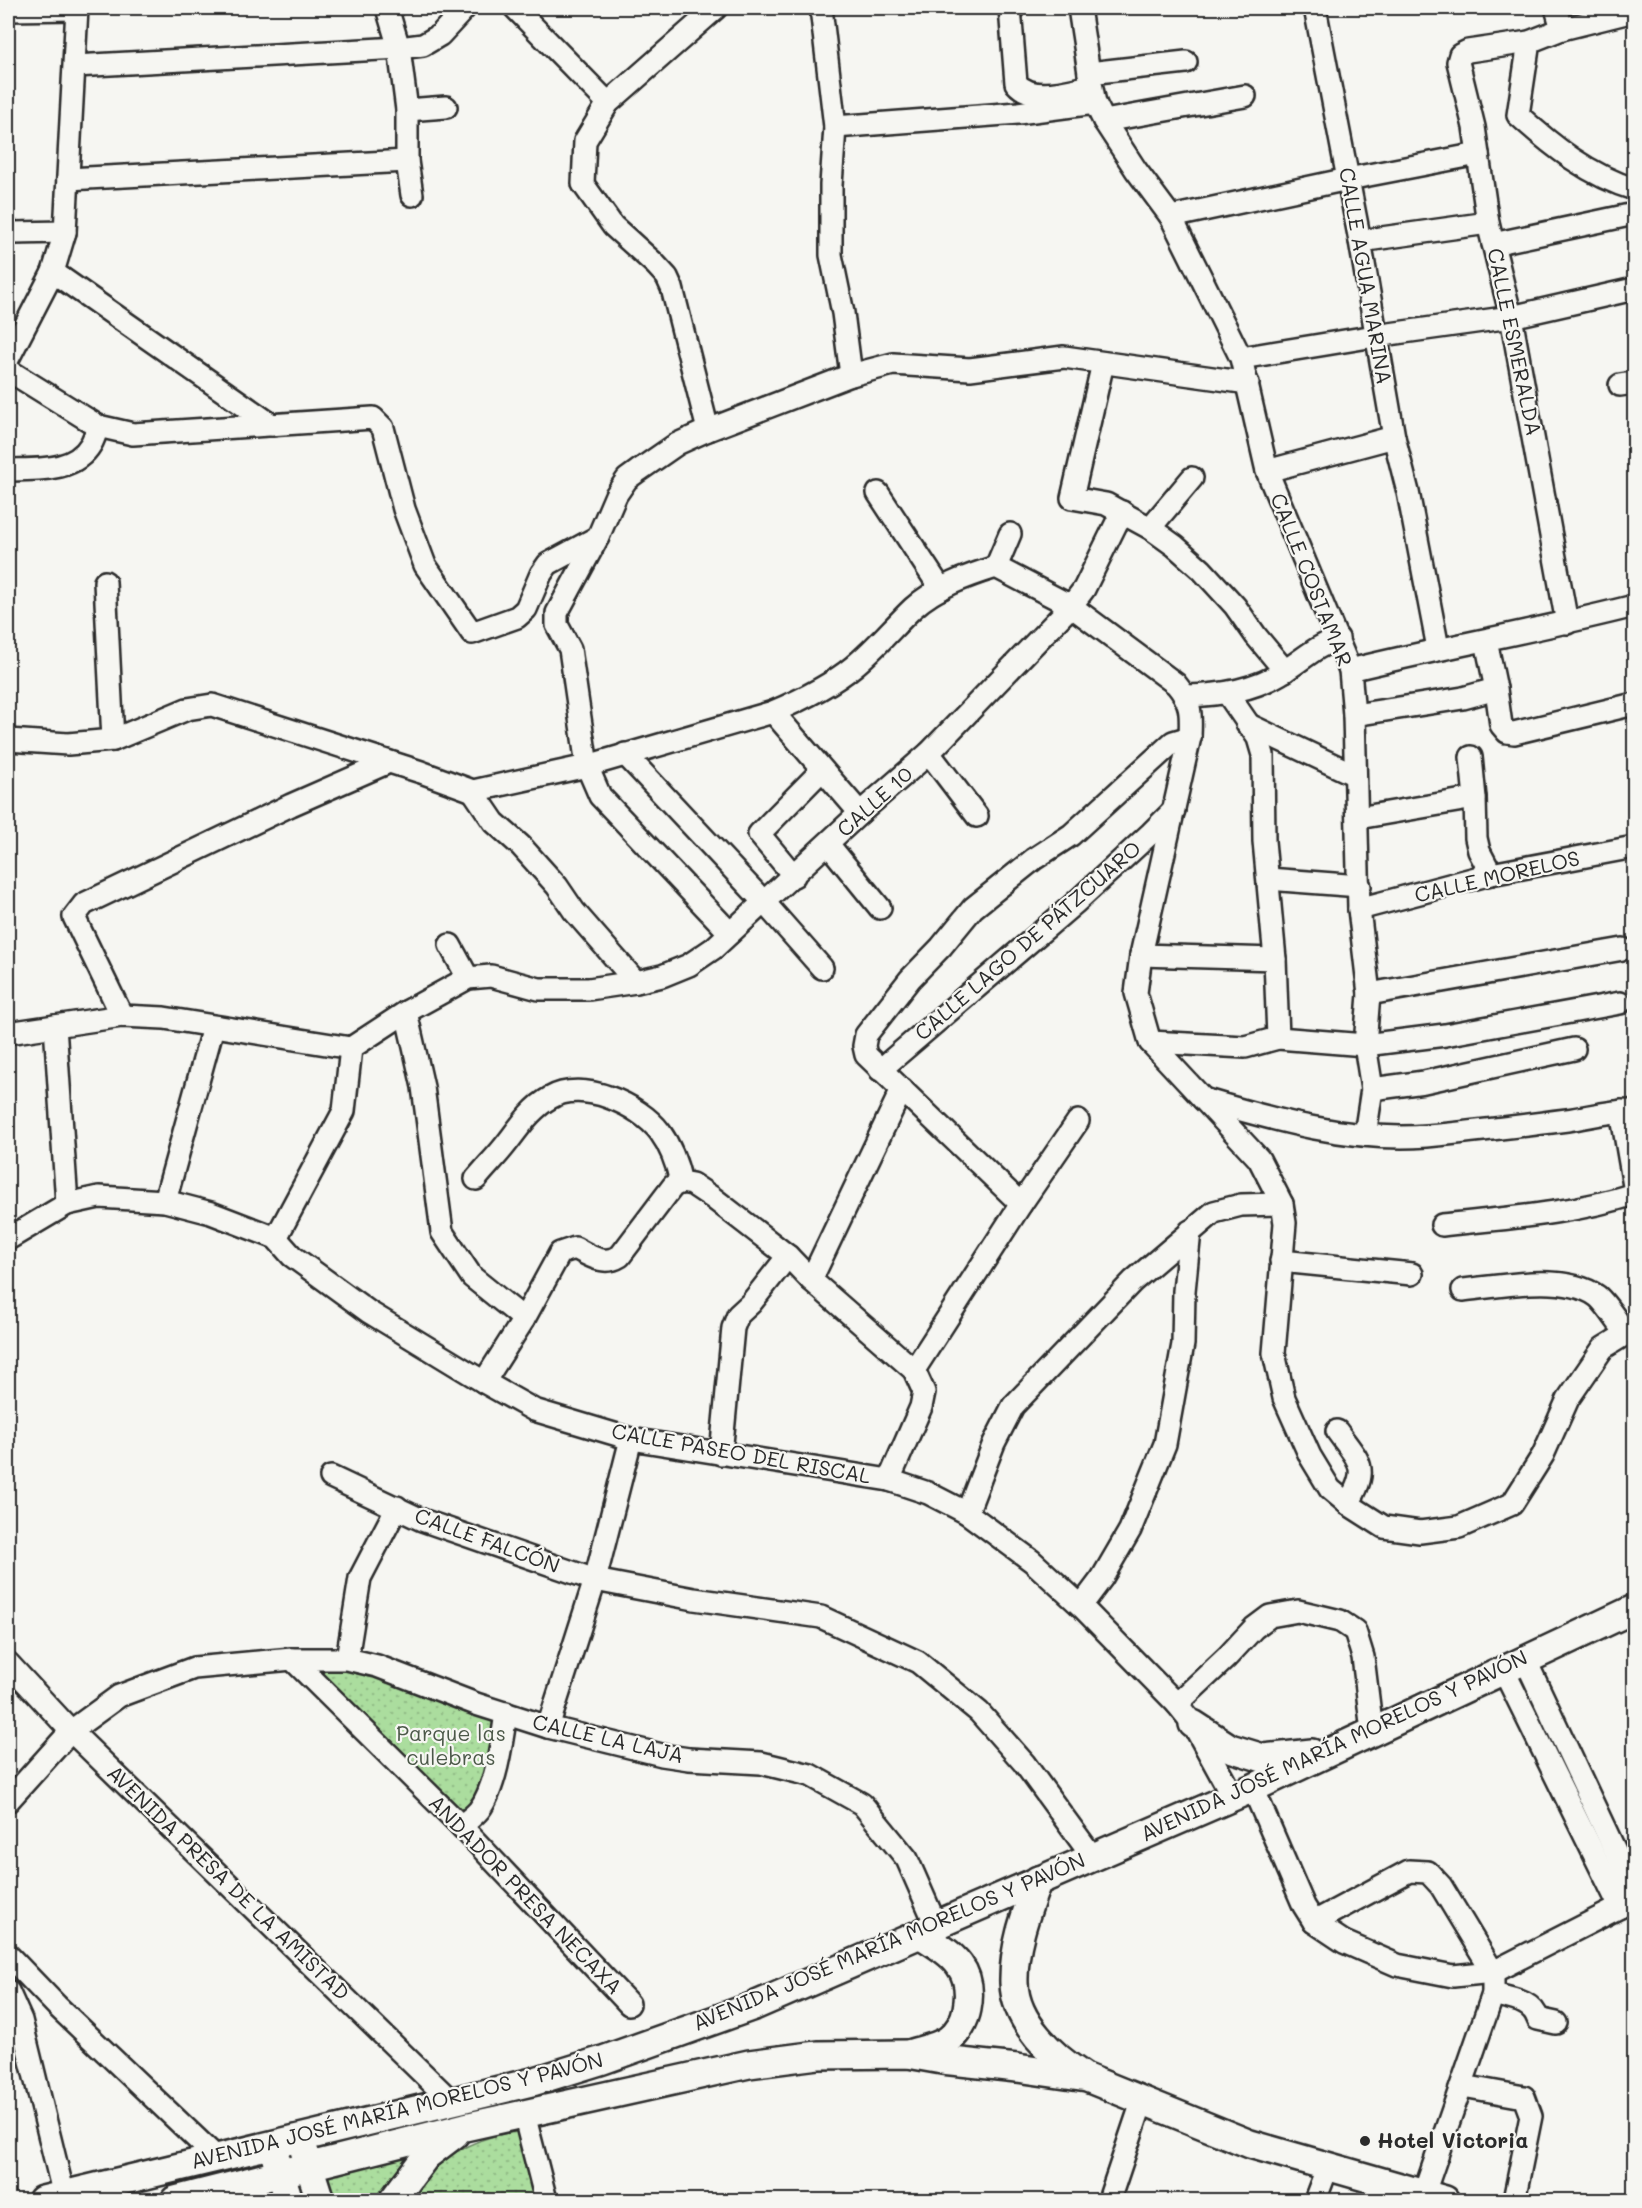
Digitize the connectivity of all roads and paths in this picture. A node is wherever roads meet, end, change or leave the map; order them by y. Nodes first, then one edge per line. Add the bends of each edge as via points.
1 (77, 8) edge
2 (387, 8) edge
3 (465, 8) edge
4 (716, 8) edge
5 (821, 8) edge
6 (1010, 8) edge
7 (1079, 8) edge
8 (1315, 8) edge
9 (1556, 8) edge
10 (521, 9) edge
11 (8, 10) edge
12 (1635, 11) edge
13 (1562, 29) junction
14 (1529, 42) junction
15 (399, 48) junction
16 (1186, 62) dead end
17 (75, 66) junction
18 (1095, 96) junction
19 (1245, 96) dead end
20 (608, 103) junction
21 (446, 107) dead end
22 (407, 110) junction
23 (835, 127) junction
24 (1478, 154) junction
25 (407, 161) junction
26 (68, 179) junction
27 (1348, 179) junction
28 (1635, 189) edge
29 (412, 195) dead end
30 (1635, 214) edge
31 (1171, 217) junction
32 (1488, 223) junction
33 (8, 231) edge
34 (65, 232) junction
35 (1360, 241) junction
36 (1493, 244) junction
37 (53, 272) junction
38 (1635, 289) edge
39 (1511, 317) junction
40 (1375, 336) junction
41 (1241, 358) junction
42 (8, 359) edge
43 (1103, 363) junction
44 (8, 370) edge
45 (851, 375) junction
46 (1248, 383) junction
47 (272, 425) junction
48 (98, 426) junction
49 (708, 430) junction
50 (1394, 437) junction
51 (8, 470) edge
52 (1267, 471) junction
53 (1192, 478) dead end
54 (878, 493) dead end
55 (1122, 512) junction
56 (1150, 528) junction
57 (1010, 534) dead end
58 (598, 537) junction
59 (996, 567) junction
60 (105, 582) dead end
61 (941, 589) junction
62 (1071, 606) junction
63 (1635, 606) edge
64 (1567, 623) junction
65 (1338, 638) junction
66 (1486, 641) junction
67 (1438, 648) junction
68 (1350, 670) junction
69 (1285, 671) junction
70 (1496, 688) junction
71 (1227, 693) junction
72 (1186, 696) junction
73 (1635, 704) edge
74 (773, 712) junction
75 (1354, 715) junction
76 (1247, 723) junction
77 (1190, 737) junction
78 (8, 740) edge
79 (113, 740) junction
80 (929, 753) junction
81 (625, 754) junction
82 (1471, 757) dead end
83 (388, 762) junction
84 (587, 766) junction
85 (822, 770) junction
86 (1355, 775) junction
87 (473, 791) junction
88 (1475, 798) junction
89 (1174, 810) junction
90 (860, 813) junction
91 (977, 816) dead end
92 (1358, 818) junction
93 (828, 844) junction
94 (1635, 848) edge
95 (1491, 874) junction
96 (794, 876) junction
97 (1268, 879) junction
98 (1360, 886) junction
99 (763, 901) junction
100 (880, 908) dead end
101 (1359, 909) junction
102 (730, 933) junction
103 (450, 945) dead end
104 (1623, 949) dead end
105 (1141, 956) junction
106 (1275, 959) junction
107 (822, 968) dead end
108 (468, 978) junction
109 (636, 982) junction
110 (1369, 994) junction
111 (1620, 1003) dead end
112 (406, 1012) junction
113 (122, 1016) junction
114 (55, 1026) junction
115 (213, 1027) junction
116 (8, 1033) edge
117 (1278, 1038) junction
118 (1150, 1042) junction
119 (1365, 1045) junction
120 (351, 1048) junction
121 (1574, 1048) dead end
122 (880, 1070) junction
123 (902, 1089) junction
124 (1372, 1089) junction
125 (1200, 1098) junction
126 (1628, 1111) edge
127 (1078, 1121) dead end
128 (1365, 1135) junction
129 (476, 1179) dead end
130 (681, 1182) junction
131 (1635, 1186) edge
132 (1635, 1194) edge
133 (165, 1201) junction
134 (67, 1204) junction
135 (1021, 1204) junction
136 (1282, 1204) junction
137 (1442, 1225) dead end
138 (1190, 1231) junction
139 (276, 1238) junction
140 (8, 1239) edge
141 (788, 1256) junction
142 (1281, 1261) junction
143 (1412, 1274) dead end
144 (811, 1280) junction
145 (1463, 1290) dead end
146 (524, 1318) junction
147 (1630, 1331) edge
148 (914, 1370) junction
149 (484, 1382) junction
150 (1337, 1431) dead end
151 (631, 1438) junction
152 (721, 1454) junction
153 (331, 1477) dead end
154 (890, 1480) junction
155 (1347, 1504) junction
156 (397, 1507) junction
157 (967, 1513) junction
158 (595, 1580) junction
159 (1081, 1606) junction
160 (1635, 1609) edge
161 (292, 1659) junction
162 (347, 1659) junction
163 (8, 1663) edge
164 (1514, 1664) junction
165 (506, 1713) junction
166 (1185, 1714) junction
167 (548, 1727) junction
168 (71, 1731) junction
169 (1372, 1731) junction
170 (1331, 1752) junction
171 (1243, 1792) junction
172 (8, 1800) edge
173 (461, 1826) junction
174 (1092, 1856) junction
175 (1038, 1880) junction
176 (1635, 1891) edge
177 (1627, 1904) edge
178 (1314, 1922) junction
179 (928, 1929) junction
180 (8, 1955) edge
181 (1493, 1972) junction
182 (8, 1991) edge
183 (1493, 1995) junction
184 (629, 2004) dead end
185 (57, 2006) junction
186 (21, 2020) junction
187 (1556, 2023) dead end
188 (908, 2054) junction
189 (1087, 2078) junction
190 (1463, 2086) junction
191 (450, 2100) junction
192 (1142, 2102) junction
193 (524, 2114) junction
194 (465, 2127) junction
195 (300, 2139) junction
196 (272, 2146) junction
197 (217, 2158) junction
198 (1328, 2166) junction
199 (309, 2167) junction
200 (281, 2175) junction
201 (1435, 2197) edge
202 (57, 2198) edge
203 (175, 2200) edge
204 (289, 2200) edge
205 (320, 2200) edge
206 (393, 2200) edge
207 (546, 2200) edge
208 (1109, 2200) edge
209 (1315, 2200) edge
210 (1514, 2200) edge

1 - 11 street
1 - 17 street
2 - 15 street
3 - 15 street via 440,35 423,45
4 - 20 street
5 - 23 street
6 - 18 street via 1016,83 1022,90
7 - 18 street, CALLE COSTAMAR
8 - 27 street, CALLE AGUA MARINA
9 - 13 street
10 - 20 street
12 - 13 street
13 - 14 street
14 - 24 street, CALLE ESMERALDA via 1460,55 1458,62
14 - 28 street via 1518,115 1571,159
15 - 17 street
15 - 22 street
16 - 18 street
17 - 26 street
18 - 19 street
18 - 23 street via 1017,113
18 - 31 street, CALLE COSTAMAR via 1136,170
20 - 49 street via 585,141 583,184 613,226 667,277
21 - 22 street
22 - 25 street
23 - 45 street via 831,255
24 - 27 street
24 - 32 street, CALLE ESMERALDA
25 - 26 street
25 - 29 street
26 - 34 street
27 - 31 street
27 - 35 street, CALLE AGUA MARINA
30 - 36 street
31 - 41 street, CALLE COSTAMAR
32 - 35 street
32 - 36 street, CALLE ESMERALDA
33 - 34 street
34 - 37 street
35 - 40 street, CALLE AGUA MARINA
36 - 39 street, CALLE ESMERALDA
37 - 42 street
37 - 47 street
38 - 39 street
39 - 40 street
39 - 64 street, CALLE ESMERALDA
40 - 41 street
40 - 50 street, CALLE AGUA MARINA
41 - 46 street, CALLE COSTAMAR
43 - 45 street via 1064,357 962,370 893,364
43 - 46 street
43 - 55 street via 1072,498 1106,504
44 - 48 street
45 - 49 street
46 - 52 street, CALLE COSTAMAR
47 - 48 street via 134,434
47 - 58 street via 373,418 383,428 404,508 425,565 472,633 517,617 526,609 548,564
48 - 51 street via 91,446 71,463
49 - 58 street via 677,444 627,479
50 - 52 street
50 - 67 street, CALLE AGUA MARINA
52 - 65 street, CALLE COSTAMAR
53 - 56 street
54 - 61 street
55 - 56 street
55 - 62 street, CALLE 10 via 1084,589
56 - 69 street via 1202,570
57 - 59 street
58 - 84 street via 557,613 557,625 570,649
59 - 61 street
59 - 62 street
60 - 79 street
61 - 74 street via 915,606 853,667
62 - 72 street via 1176,684
62 - 80 street, CALLE 10
63 - 64 street
64 - 66 street
65 - 68 street, CALLE COSTAMAR
65 - 69 street via 1317,647
66 - 67 street
66 - 70 street
67 - 68 street
68 - 75 street, CALLE COSTAMAR
69 - 71 street via 1258,686
70 - 73 street via 1501,725 1514,733
70 - 75 street via 1463,698
71 - 72 street
71 - 76 street
72 - 77 street via 1191,716
74 - 81 street
74 - 85 street
75 - 86 street, CALLE COSTAMAR
76 - 86 street
76 - 97 street via 1258,738 1263,755
77 - 89 street
77 - 122 street via 1173,742 1071,835 973,908 866,1035 866,1055
78 - 79 street via 68,744
79 - 83 street via 187,709 212,705
80 - 90 street, CALLE 10
80 - 91 street
81 - 84 street
81 - 99 street
82 - 88 street
83 - 87 street
83 - 113 street via 84,904 74,917
84 - 87 street
84 - 102 street via 600,796
85 - 90 street
85 - 96 street via 759,834
86 - 92 street, CALLE COSTAMAR
87 - 109 street via 494,822 557,886
88 - 92 street
88 - 95 street via 1479,851
89 - 105 street
89 - 122 street, CALLE LAGO DE PÁTZCUARO via 1075,903
90 - 93 street, CALLE 10
92 - 98 street, CALLE COSTAMAR
93 - 96 street, CALLE 10
93 - 100 street
94 - 95 street, CALLE MORELOS
95 - 101 street, CALLE MORELOS
96 - 99 street, CALLE 10
97 - 98 street
97 - 106 street
98 - 101 street, CALLE COSTAMAR
99 - 102 street, CALLE 10
99 - 107 street
101 - 110 street, CALLE COSTAMAR
102 - 109 street, CALLE 10 via 689,965
103 - 108 street
104 - 110 street
105 - 106 street
105 - 118 street via 1136,993
106 - 117 street
108 - 109 street, CALLE 10 via 491,976 539,989 589,989
108 - 112 street
110 - 119 street, CALLE COSTAMAR
111 - 119 street via 1445,1035
112 - 120 street
112 - 146 street via 423,1087 442,1232 472,1277
113 - 114 street
113 - 115 street via 164,1018
114 - 116 street
114 - 134 street
115 - 120 street
115 - 133 street
117 - 118 street via 1245,1047
117 - 119 street
118 - 125 street
119 - 124 street, CALLE COSTAMAR
120 - 139 street via 345,1111
121 - 124 street via 1424,1082
122 - 123 street
123 - 135 street
123 - 144 street
124 - 128 street, CALLE COSTAMAR
125 - 128 street via 1276,1120
125 - 136 street via 1258,1159
126 - 128 street via 1424,1136
126 - 131 street
127 - 135 street
129 - 130 street via 535,1109 551,1097 582,1090 641,1113 660,1132 676,1162
130 - 141 street via 692,1184 713,1198
130 - 146 street via 673,1186 620,1256 612,1261 602,1261 575,1248 560,1253
132 - 137 street via 1554,1213
133 - 134 street, CALLE PASEO DEL RISCAL via 99,1197
133 - 139 street, CALLE PASEO DEL RISCAL via 211,1213
134 - 140 street, CALLE PASEO DEL RISCAL
135 - 148 street
136 - 138 street via 1241,1205 1215,1212
136 - 142 street via 1285,1223
138 - 157 street via 1133,1281 1013,1406
138 - 159 street via 1183,1344 1165,1444 1130,1530
139 - 149 street, CALLE PASEO DEL RISCAL via 292,1256 369,1312
141 - 144 street
141 - 152 street via 738,1315 733,1328
142 - 143 street
142 - 155 street via 1274,1353 1284,1398 1310,1456 1330,1489
144 - 148 street
145 - 147 street via 1538,1282 1570,1284 1597,1296
146 - 149 street
147 - 155 street via 1603,1348 1568,1399 1543,1455 1512,1504 1459,1527 1420,1532 1384,1527
148 - 154 street via 924,1392 921,1407
149 - 151 street, CALLE PASEO DEL RISCAL via 534,1410
150 - 155 street via 1361,1470 1360,1485
151 - 152 street, CALLE PASEO DEL RISCAL
151 - 158 street
152 - 154 street, CALLE PASEO DEL RISCAL
153 - 156 street
154 - 157 street, CALLE PASEO DEL RISCAL via 928,1493
156 - 158 street, CALLE FALCÓN via 422,1520
156 - 162 street, CALLE FALCÓN via 360,1578
157 - 159 street, CALLE PASEO DEL RISCAL via 1032,1561
158 - 167 street
158 - 174 street, CALLE FALCÓN via 821,1617 918,1662 979,1712 1024,1763
159 - 166 street, CALLE PASEO DEL RISCAL
160 - 164 main road, AVENIDA JOSÉ MARÍA MORELOS Y PAVÓN
161 - 162 street, CALLE LA LAJA
161 - 168 street, CALLE LA LAJA via 194,1668 119,1696
161 - 173 street, ANDADOR PRESA NECAXA
162 - 165 street, CALLE LA LAJA via 377,1666
163 - 168 street, AVENIDA PRESA DE LA AMISTAD
164 - 169 main road, AVENIDA JOSÉ MARÍA MORELOS Y PAVÓN
164 - 176 street
164 - 177 street
165 - 167 street, CALLE LA LAJA
165 - 173 street via 498,1761 484,1802
166 - 169 street via 1254,1628 1270,1616 1298,1611 1340,1621 1355,1631 1363,1657
166 - 170 main road via 1230,1748 1263,1758
166 - 171 street, CALLE PASEO DEL RISCAL
167 - 179 street, CALLE LA LAJA via 662,1755 761,1763 810,1775 862,1804 907,1859
168 - 172 street, CALLE LA LAJA
168 - 191 street, AVENIDA PRESA DE LA AMISTAD
169 - 170 main road, AVENIDA JOSÉ MARÍA MORELOS Y PAVÓN
170 - 171 main road, AVENIDA JOSÉ MARÍA MORELOS Y PAVÓN
171 - 174 main road, AVENIDA JOSÉ MARÍA MORELOS Y PAVÓN
171 - 178 street, CALLE PASEO DEL RISCAL
173 - 184 street, ANDADOR PRESA NECAXA
174 - 175 main road, AVENIDA JOSÉ MARÍA MORELOS Y PAVÓN
175 - 179 main road, AVENIDA JOSÉ MARÍA MORELOS Y PAVÓN
175 - 189 main road via 1021,1926 1014,1985 1021,2010 1039,2039 1062,2062
177 - 181 street
178 - 181 street via 1344,1942 1397,1965 1453,1976
178 - 181 street via 1409,1871 1428,1872
179 - 188 main road via 966,1973 970,1995 965,2020 948,2040
179 - 191 main road, AVENIDA JOSÉ MARÍA MORELOS Y PAVÓN via 754,2006 532,2082
180 - 185 street
181 - 183 street
182 - 186 street
183 - 187 street via 1529,2004 1538,2019
183 - 190 street
185 - 186 street via 24,2012
185 - 197 street
186 - 202 street
188 - 189 main road
188 - 193 main road via 818,2055 749,2064
189 - 192 main road
190 - 201 street
190 - 210 street via 1524,2097 1532,2116
191 - 195 main road, AVENIDA JOSÉ MARÍA MORELOS Y PAVÓN
192 - 198 main road via 1250,2144
192 - 208 street
193 - 194 main road
193 - 207 street
194 - 199 main road
194 - 206 main road via 426,2156
195 - 196 main road, AVENIDA JOSÉ MARÍA MORELOS Y PAVÓN
195 - 199 main road
196 - 197 main road, AVENIDA JOSÉ MARÍA MORELOS Y PAVÓN
196 - 200 main road
197 - 202 main road, AVENIDA JOSÉ MARÍA MORELOS Y PAVÓN
198 - 201 main road
198 - 209 street
199 - 200 main road
199 - 205 main road
200 - 203 main road
200 - 204 main road

